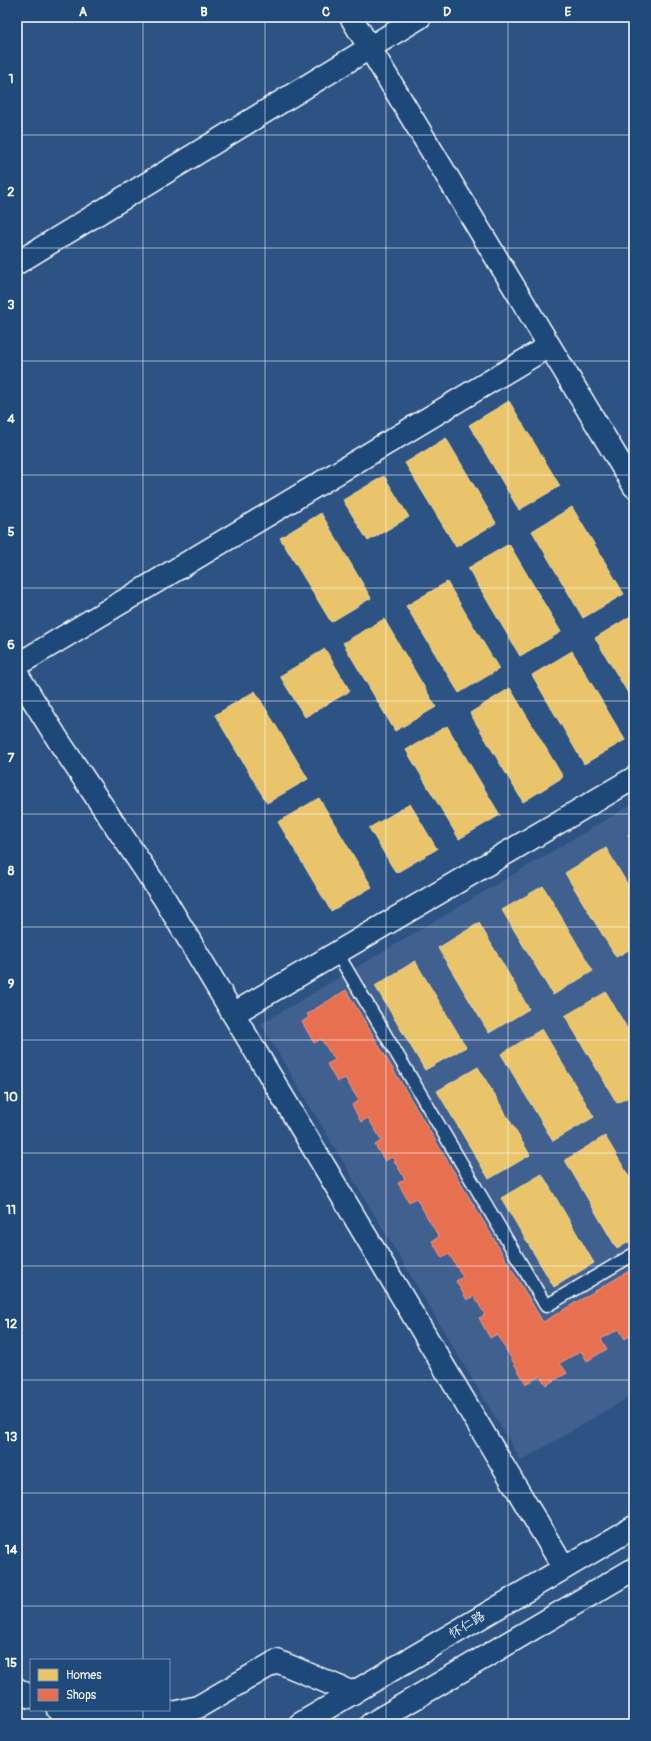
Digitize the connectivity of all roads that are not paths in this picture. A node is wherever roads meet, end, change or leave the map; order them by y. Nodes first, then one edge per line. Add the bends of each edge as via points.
1 (351, 17) edge
2 (420, 17) edge
3 (369, 48) junction
4 (17, 263) edge
5 (549, 346) junction
6 (634, 486) edge
7 (17, 665) edge
8 (17, 674) edge
9 (634, 778) edge
10 (336, 953) junction
11 (233, 1014) junction
12 (634, 1254) edge
13 (634, 1527) edge
14 (564, 1568) junction
15 (634, 1569) edge
16 (17, 1689) edge
17 (353, 1693) junction
18 (30, 1696) edge
19 (60, 1711) edge
20 (391, 1717) edge
21 (300, 1724) edge
22 (371, 1724) edge

1 - 3 street
2 - 3 street
3 - 4 street
3 - 5 street
5 - 6 street
5 - 7 street
8 - 11 street via 164,898
9 - 10 street
10 - 11 street
10 - 12 lane via 546,1306
11 - 14 street
13 - 14 street, 怀仁路
14 - 17 street, 怀仁路
15 - 20 street
16 - 18 street
17 - 19 street via 277,1661 198,1707 158,1716
17 - 21 street, 怀仁路
20 - 22 street

